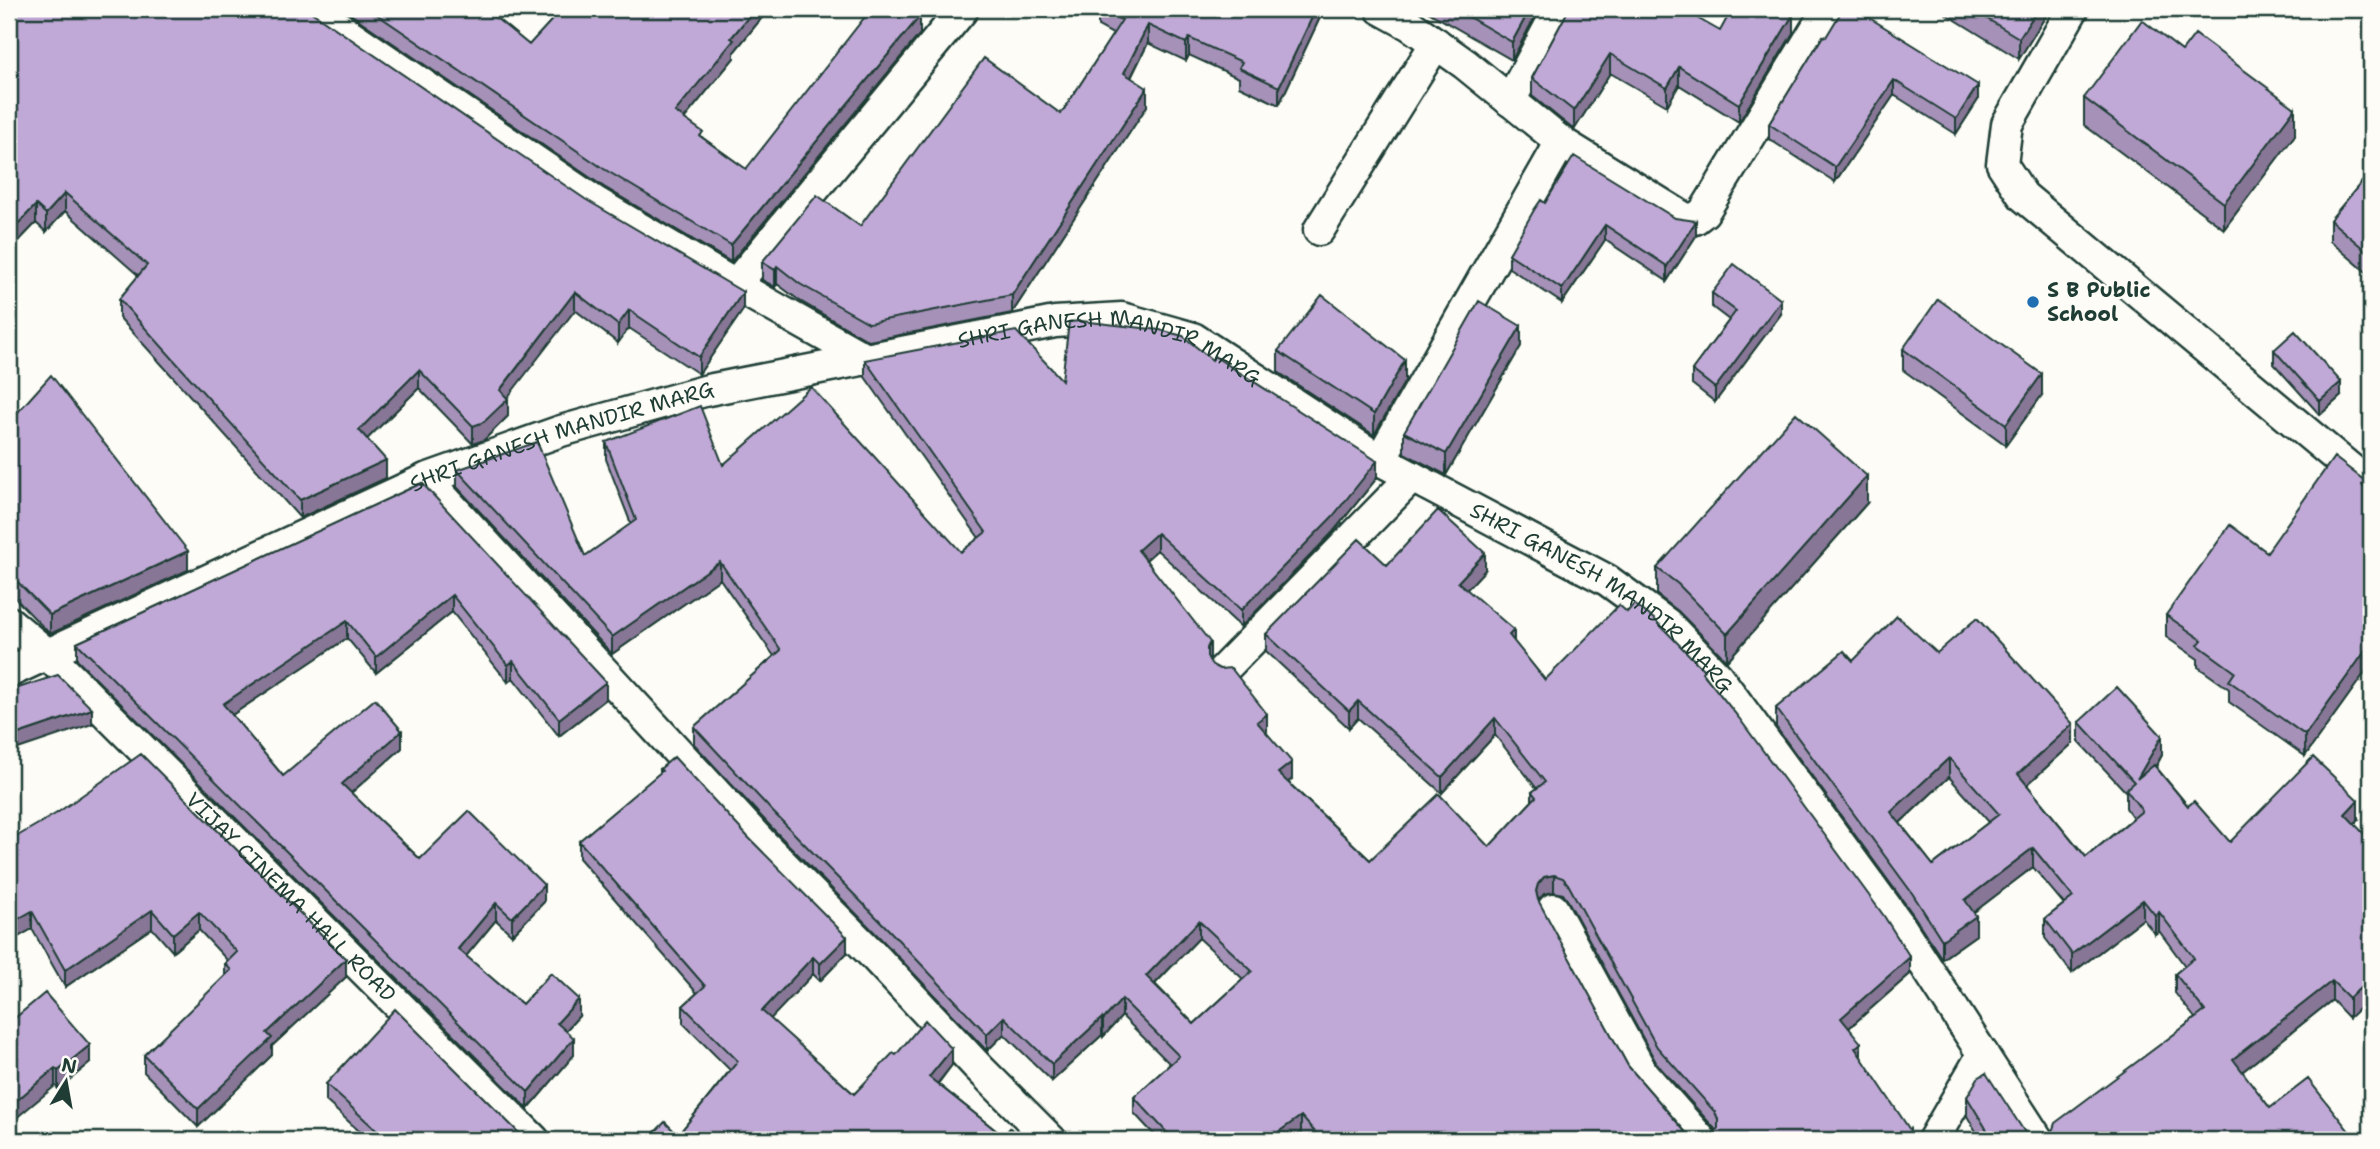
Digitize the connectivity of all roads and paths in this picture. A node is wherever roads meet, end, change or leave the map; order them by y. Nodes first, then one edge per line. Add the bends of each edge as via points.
1 (312, 9) edge
2 (963, 9) edge
3 (1381, 9) edge
4 (1559, 9) edge
5 (1828, 9) edge
6 (2073, 9) edge
7 (1436, 43) junction
8 (1510, 101) junction
9 (1561, 142) junction
10 (1319, 230) dead end
11 (735, 285) junction
12 (866, 359) junction
13 (1380, 460) junction
14 (1412, 477) junction
15 (426, 480) junction
16 (2371, 486) edge
17 (9, 622) edge
18 (46, 653) junction
19 (1224, 669) edge
20 (9, 672) edge
21 (1553, 909) edge
22 (1983, 1054) junction
23 (534, 1140) edge
24 (1051, 1140) edge
25 (1701, 1140) edge
26 (1933, 1140) edge
27 (2038, 1140) edge

1 - 11 street via 595,202
2 - 11 street
3 - 7 street
4 - 8 street
5 - 9 street via 1704,212 1695,219 1684,218
6 - 16 street via 2007,124 2002,164 2022,196
7 - 8 street
7 - 10 street
8 - 9 street
9 - 13 street
11 - 12 street
12 - 13 street, SHRI GANESH MANDIR MARG via 1055,322 1122,318 1193,338
12 - 15 street, SHRI GANESH MANDIR MARG via 708,390 561,431
13 - 14 street, SHRI GANESH MANDIR MARG
14 - 19 street
14 - 22 street, SHRI GANESH MANDIR MARG via 1607,580 1666,623 1718,677 1898,923
15 - 18 street, SHRI GANESH MANDIR MARG
15 - 24 street via 760,841
17 - 18 street, VIJAY CINEMA HALL ROAD
18 - 20 street, SHRI GANESH MANDIR MARG
18 - 23 street, VIJAY CINEMA HALL ROAD
21 - 25 street via 1643,1074
22 - 26 street
22 - 27 street, SHRI GANESH MANDIR MARG

